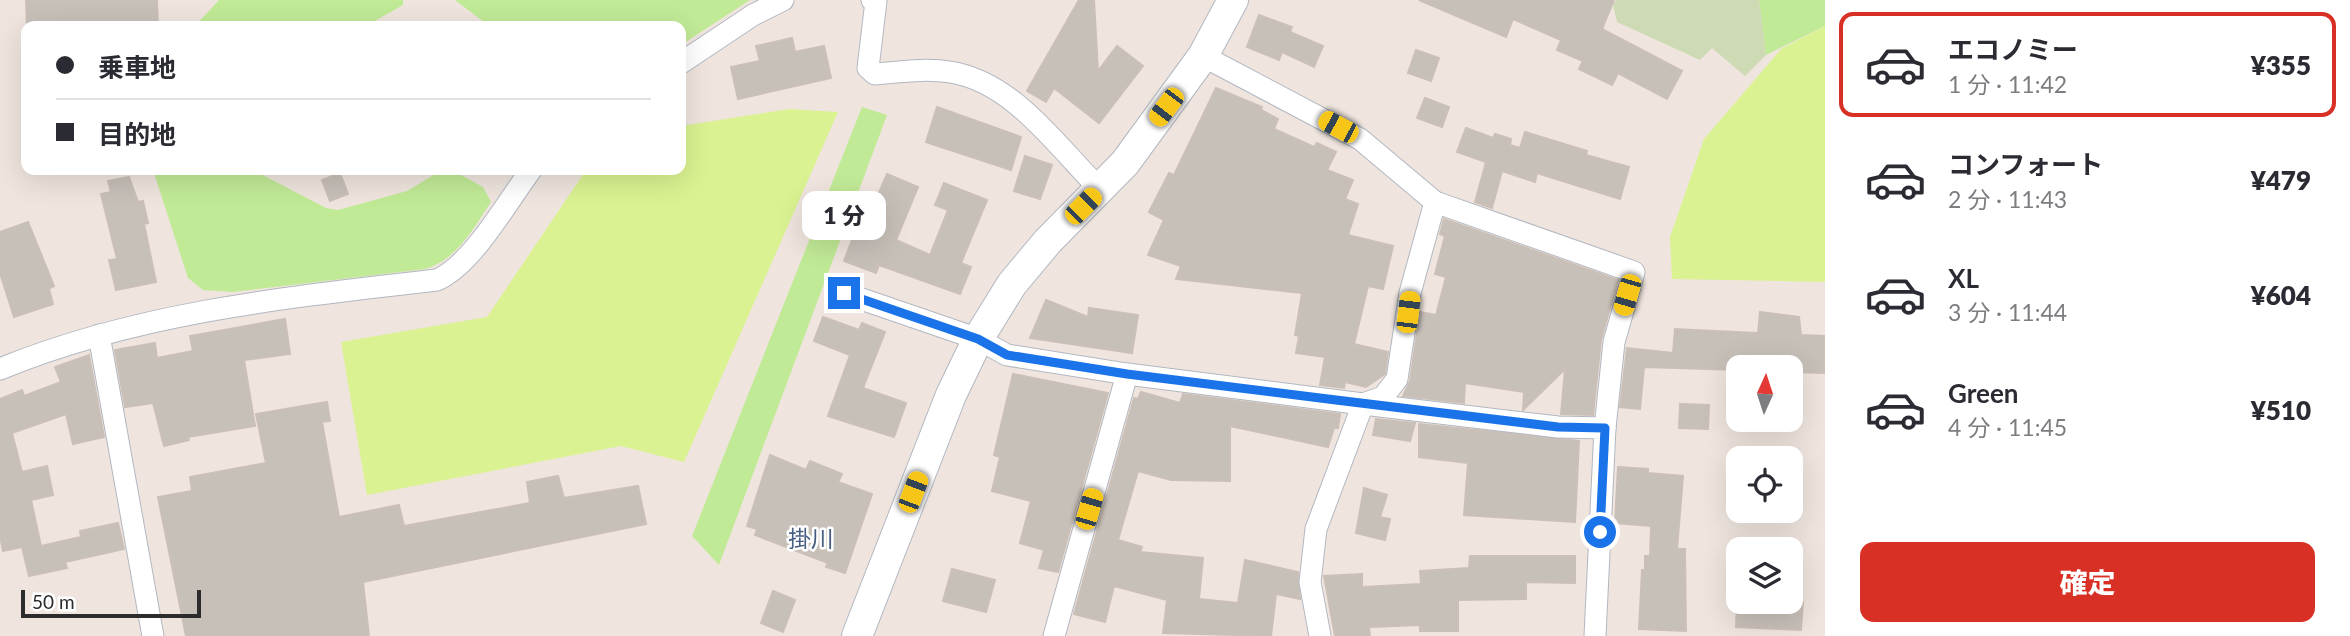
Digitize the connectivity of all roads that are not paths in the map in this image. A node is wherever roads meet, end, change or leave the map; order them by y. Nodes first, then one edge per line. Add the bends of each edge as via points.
1 (783, 0) edge
2 (872, 0) edge
3 (1233, 0) edge
4 (1203, 56) junction
5 (686, 60) edge
6 (527, 175) edge
7 (1100, 189) junction
8 (1435, 202) junction
9 (844, 293) dead end
10 (99, 335) junction
11 (978, 339) junction
12 (0, 369) edge
13 (1127, 374) junction
14 (1363, 404) junction
15 (1605, 428) junction
16 (153, 636) edge
17 (857, 636) edge
18 (1054, 636) edge
19 (1320, 636) edge
20 (1595, 636) edge

1 - 5 street
2 - 7 street via 876,1 869,68 875,74 925,70 974,78 1015,103
3 - 4 street
4 - 7 street via 1125,163
4 - 8 street via 1360,139
6 - 10 street via 466,257 449,275 436,280 289,297
7 - 11 street via 1012,284
8 - 14 street via 1410,293 1397,379 1383,397
8 - 15 street via 1634,272 1614,342
9 - 11 street
10 - 12 street
10 - 16 street
11 - 13 street via 1007,355
11 - 17 street via 951,395
13 - 14 street
13 - 18 street
14 - 15 street via 1558,427
14 - 19 street via 1316,529 1310,582
15 - 20 street

